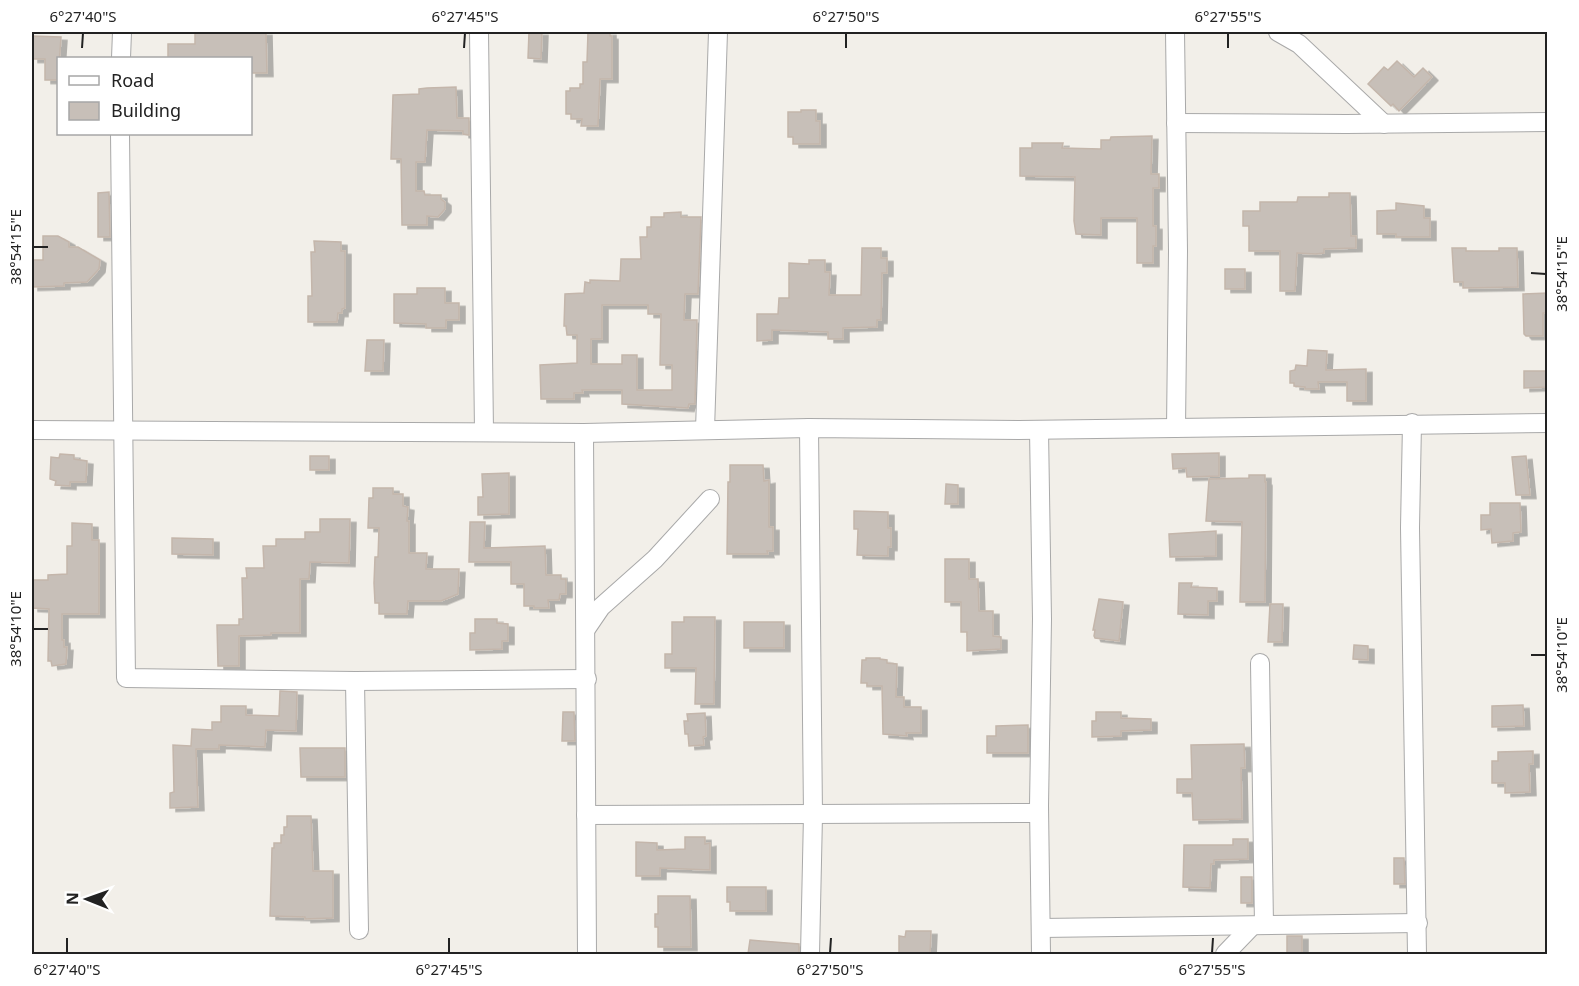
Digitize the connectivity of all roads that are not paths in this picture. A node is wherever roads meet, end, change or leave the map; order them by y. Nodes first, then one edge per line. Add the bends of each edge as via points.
1 (122, 32) edge
2 (479, 32) edge
3 (718, 32) edge
4 (1175, 32) edge
5 (1278, 32) edge
6 (122, 57) edge
7 (1548, 122) edge
8 (1176, 123) junction
9 (1384, 124) junction
10 (120, 135) edge
11 (1412, 423) junction
12 (1548, 423) edge
13 (809, 428) junction
14 (1176, 428) junction
15 (32, 430) edge
16 (123, 430) junction
17 (705, 430) junction
18 (1039, 430) junction
19 (484, 431) junction
20 (584, 433) junction
21 (710, 500) dead end
22 (586, 629) junction
23 (1260, 663) dead end
24 (587, 679) junction
25 (355, 681) junction
26 (1039, 813) junction
27 (586, 815) junction
28 (813, 815) junction
29 (1418, 923) junction
30 (1258, 925) junction
31 (1041, 928) junction
32 (359, 930) dead end
33 (587, 954) edge
34 (810, 954) edge
35 (1041, 954) edge
36 (1225, 954) edge
37 (1417, 954) edge

1 - 6 street
2 - 19 street
3 - 17 street
4 - 8 street
5 - 9 street via 1299,44
7 - 9 street
8 - 9 street
8 - 14 street
10 - 16 street
11 - 12 street
11 - 14 street
11 - 29 street via 1410,528
13 - 17 street
13 - 18 street
13 - 28 street
14 - 18 street
15 - 16 street
16 - 19 street
16 - 25 street via 126,678
17 - 20 street
18 - 26 street
19 - 20 street
20 - 22 street
21 - 22 street via 655,559 601,607
22 - 24 street
23 - 30 street
24 - 25 street
24 - 27 street
25 - 32 street
26 - 28 street
26 - 31 street
27 - 28 street
27 - 33 street
28 - 34 street
29 - 30 street
29 - 37 street
30 - 31 street
30 - 36 street
31 - 35 street

